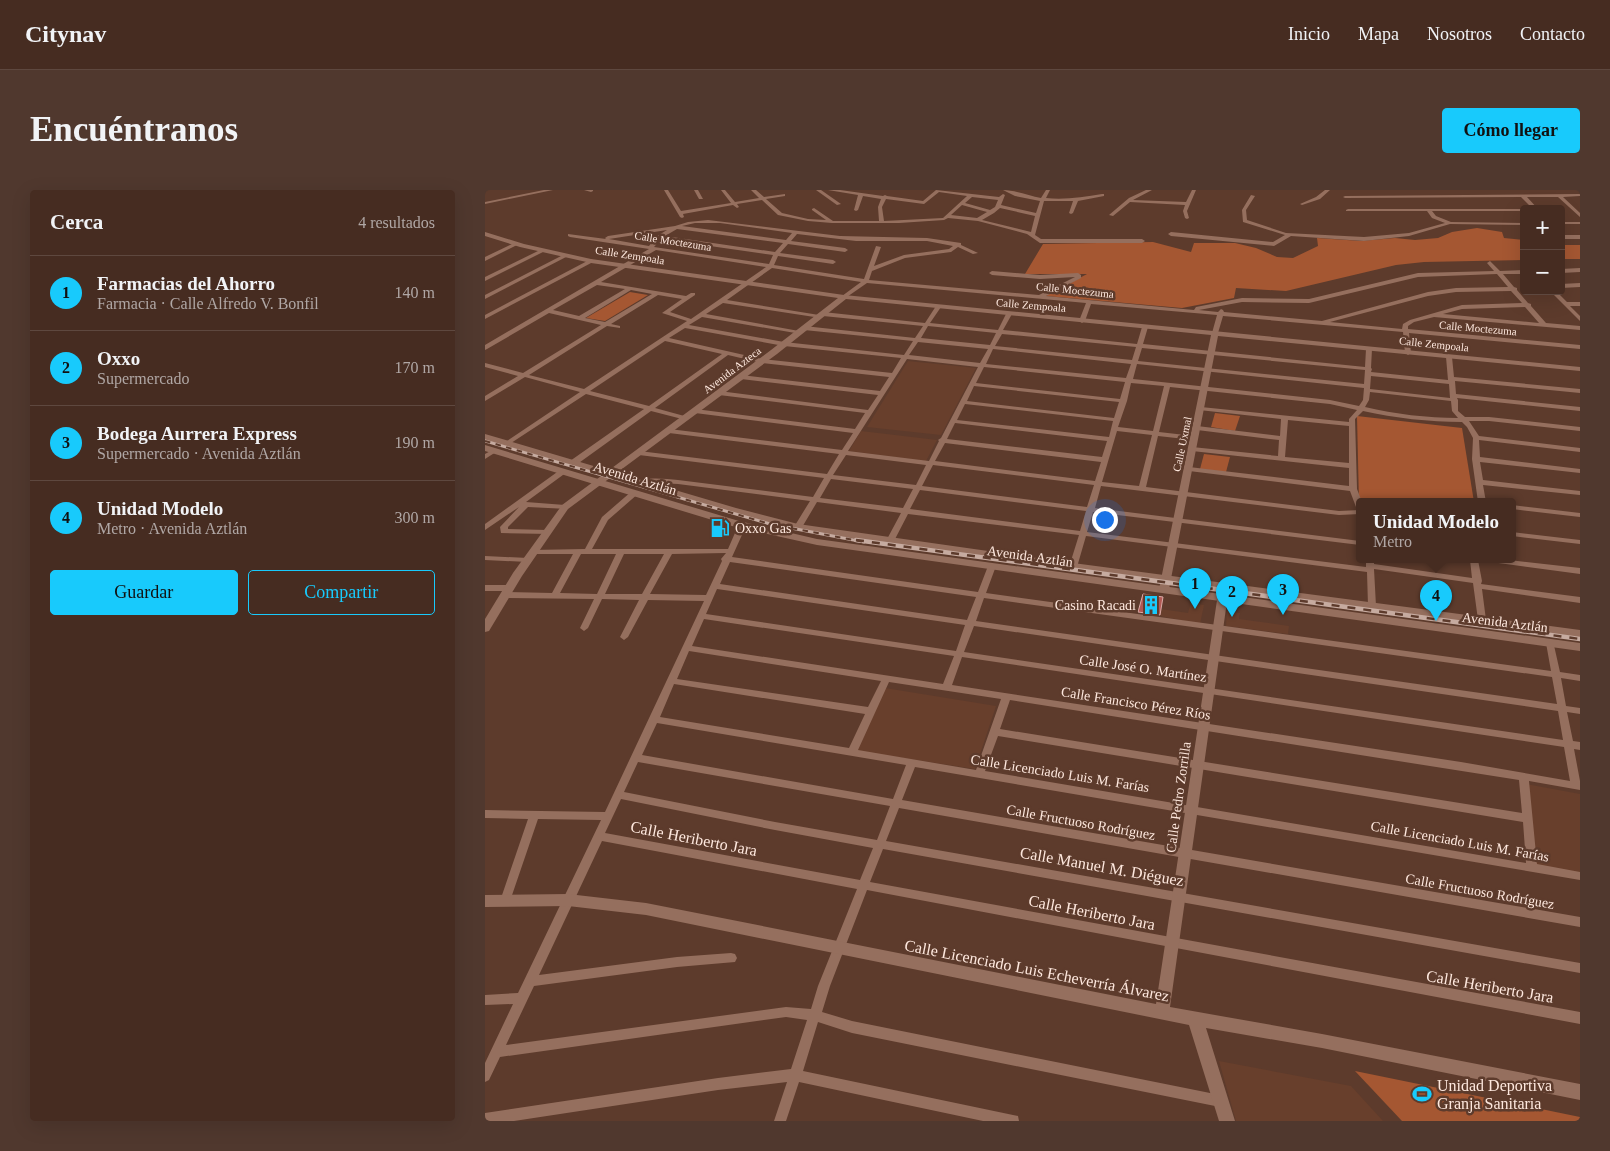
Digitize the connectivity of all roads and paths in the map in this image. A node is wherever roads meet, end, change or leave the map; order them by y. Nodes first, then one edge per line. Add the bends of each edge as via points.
1 (551, 190) edge
2 (666, 190) edge
3 (696, 190) edge
4 (723, 190) edge
5 (753, 190) edge
6 (818, 190) edge
7 (830, 190) edge
8 (855, 190) edge
9 (939, 190) edge
10 (1048, 190) edge
11 (1150, 190) edge
12 (1194, 190) edge
13 (1328, 190) edge
14 (1372, 190) edge
15 (1518, 190) edge
16 (1006, 191) edge
17 (781, 192) edge
18 (861, 194) junction
19 (877, 195) junction
20 (971, 195) junction
21 (1102, 195) dead end
22 (1580, 195) edge
23 (885, 196) junction
24 (1253, 196) dead end
25 (1523, 196) junction
26 (1560, 196) junction
27 (1345, 197) dead end
28 (1378, 197) junction
29 (1395, 197) junction
30 (701, 198) dead end
31 (761, 199) junction
32 (1000, 199) junction
33 (1077, 199) junction
34 (1043, 200) junction
35 (789, 201) dead end
36 (1129, 201) junction
37 (485, 203) edge
38 (839, 204) dead end
39 (963, 204) junction
40 (1189, 204) junction
41 (1302, 204) dead end
42 (736, 205) junction
43 (1532, 205) edge
44 (999, 206) junction
45 (814, 209) dead end
46 (856, 210) dead end
47 (1348, 210) dead end
48 (1403, 210) junction
49 (1428, 210) junction
50 (1520, 210) edge
51 (799, 211) dead end
52 (992, 212) junction
53 (680, 213) junction
54 (1071, 213) dead end
55 (1111, 215) dead end
56 (947, 216) junction
57 (1038, 216) junction
58 (1580, 216) edge
59 (1187, 218) dead end
60 (808, 220) junction
61 (978, 220) junction
62 (832, 222) junction
63 (882, 222) junction
64 (1565, 223) edge
65 (1580, 223) edge
66 (685, 224) junction
67 (738, 224) junction
68 (1450, 224) junction
69 (1491, 224) junction
70 (1520, 224) edge
71 (676, 227) junction
72 (1520, 229) edge
73 (796, 232) junction
74 (485, 234) edge
75 (1033, 234) junction
76 (1171, 234) dead end
77 (569, 235) dead end
78 (733, 235) junction
79 (1289, 235) junction
80 (1565, 236) edge
81 (659, 237) junction
82 (1580, 237) edge
83 (601, 240) junction
84 (1142, 241) dead end
85 (787, 242) junction
86 (516, 244) junction
87 (959, 244) junction
88 (726, 245) junction
89 (878, 247) dead end
90 (652, 248) junction
91 (845, 250) dead end
92 (485, 251) edge
93 (542, 251) junction
94 (777, 253) junction
95 (975, 253) dead end
96 (495, 254) junction
97 (565, 256) junction
98 (485, 259) edge
99 (591, 261) junction
100 (833, 262) dead end
101 (1490, 262) dead end
102 (625, 266) junction
103 (770, 267) junction
104 (872, 269) junction
105 (1580, 270) edge
106 (1565, 271) edge
107 (1500, 272) junction
108 (1520, 272) edge
109 (992, 273) dead end
110 (485, 279) edge
111 (866, 281) junction
112 (597, 283) junction
113 (747, 284) junction
114 (1580, 285) edge
115 (1565, 286) edge
116 (630, 289) junction
117 (1515, 289) junction
118 (657, 293) junction
119 (693, 294) dead end
120 (1557, 295) edge
121 (1041, 296) junction
122 (485, 297) edge
123 (844, 297) junction
124 (686, 298) junction
125 (723, 302) junction
126 (1089, 302) junction
127 (1224, 303) junction
128 (1566, 304) junction
129 (1580, 304) edge
130 (1529, 305) junction
131 (938, 307) junction
132 (548, 311) junction
133 (1188, 311) junction
134 (1009, 314) junction
135 (1221, 314) junction
136 (1432, 314) junction
137 (702, 315) junction
138 (821, 316) junction
139 (485, 317) edge
140 (581, 318) junction
141 (1580, 320) edge
142 (693, 321) junction
143 (1082, 321) junction
144 (1319, 323) junction
145 (607, 325) junction
146 (926, 325) junction
147 (1544, 325) junction
148 (686, 326) junction
149 (618, 327) dead end
150 (1145, 327) junction
151 (1580, 328) edge
152 (802, 331) junction
153 (1404, 331) junction
154 (999, 332) junction
155 (1215, 333) junction
156 (665, 339) junction
157 (916, 340) junction
158 (784, 344) junction
159 (1139, 346) junction
160 (485, 348) edge
161 (991, 348) junction
162 (1580, 348) edge
163 (1369, 349) junction
164 (1408, 353) junction
165 (726, 354) junction
166 (1211, 354) junction
167 (1449, 357) junction
168 (905, 358) junction
169 (762, 361) junction
170 (1135, 362) junction
171 (485, 365) edge
172 (981, 366) junction
173 (1580, 369) edge
174 (1207, 370) junction
175 (1368, 372) junction
176 (525, 376) junction
177 (893, 376) junction
178 (741, 377) junction
179 (1452, 380) junction
180 (1129, 381) junction
181 (972, 384) junction
182 (1167, 386) junction
183 (1366, 388) junction
184 (1204, 390) junction
185 (1580, 391) edge
186 (586, 392) junction
187 (881, 393) junction
188 (719, 394) junction
189 (1455, 398) junction
190 (485, 399) edge
191 (1124, 401) junction
192 (962, 402) junction
193 (1580, 408) edge
194 (649, 409) junction
195 (1201, 409) junction
196 (1361, 409) junction
197 (695, 411) junction
198 (869, 412) junction
199 (1285, 417) junction
200 (686, 418) junction
201 (1463, 419) junction
202 (1118, 420) junction
203 (952, 421) junction
204 (1351, 424) junction
205 (1197, 428) junction
206 (1115, 429) junction
207 (1580, 429) edge
208 (669, 431) junction
209 (857, 431) junction
210 (1155, 433) junction
211 (485, 437) edge
212 (1195, 438) junction
213 (1282, 438) junction
214 (1476, 438) junction
215 (1112, 439) junction
216 (941, 440) junction
217 (507, 444) junction
218 (1192, 448) junction
219 (490, 450) edge
220 (1580, 450) edge
221 (639, 453) junction
222 (844, 454) junction
223 (485, 458) edge
224 (1281, 458) junction
225 (1476, 459) junction
226 (1106, 460) junction
227 (573, 463) junction
228 (929, 464) junction
229 (1353, 466) junction
230 (1189, 469) junction
231 (1580, 471) edge
232 (563, 472) junction
233 (608, 474) junction
234 (829, 477) junction
235 (596, 482) junction
236 (1479, 482) junction
237 (1097, 483) junction
238 (637, 488) junction
239 (917, 488) junction
240 (1142, 488) junction
241 (1353, 488) junction
242 (1183, 493) junction
243 (1580, 493) edge
244 (1357, 498) edge
245 (1481, 498) edge
246 (815, 500) junction
247 (522, 504) junction
248 (565, 507) junction
249 (1516, 507) edge
250 (1089, 508) junction
251 (905, 512) junction
252 (1356, 512) edge
253 (1580, 515) edge
254 (1178, 519) junction
255 (742, 526) junction
256 (798, 527) junction
257 (485, 528) edge
258 (547, 532) junction
259 (1083, 533) junction
260 (1516, 534) edge
261 (890, 541) junction
262 (1356, 542) edge
263 (1580, 542) edge
264 (1173, 545) junction
265 (669, 551) junction
266 (582, 552) junction
267 (621, 552) junction
268 (727, 555) junction
269 (531, 556) junction
270 (485, 558) edge
271 (1475, 563) edge
272 (1515, 563) edge
273 (1370, 565) edge
274 (992, 566) junction
275 (1073, 567) junction
276 (1580, 571) edge
277 (1478, 583) junction
278 (1165, 584) junction
279 (714, 586) junction
280 (485, 588) edge
281 (507, 591) junction
282 (1223, 592) junction
283 (981, 594) junction
284 (555, 595) junction
285 (601, 596) junction
286 (645, 597) junction
287 (709, 598) junction
288 (1580, 600) edge
289 (1372, 606) junction
290 (702, 616) junction
291 (1482, 620) junction
292 (487, 623) edge
293 (969, 624) junction
294 (1217, 627) junction
295 (584, 628) dead end
296 (1580, 634) edge
297 (624, 637) dead end
298 (1550, 643) junction
299 (1580, 647) edge
300 (687, 648) junction
301 (957, 655) junction
302 (1212, 658) junction
303 (1556, 675) junction
304 (1580, 678) edge
305 (886, 679) junction
306 (672, 681) junction
307 (946, 688) junction
308 (1208, 691) junction
309 (1006, 698) junction
310 (1563, 709) junction
311 (870, 711) junction
312 (1580, 711) edge
313 (654, 719) junction
314 (1203, 727) junction
315 (994, 732) junction
316 (1569, 745) junction
317 (1580, 746) edge
318 (852, 752) junction
319 (636, 758) junction
320 (912, 763) junction
321 (1198, 765) junction
322 (980, 773) junction
323 (1524, 777) junction
324 (1578, 786) edge
325 (618, 795) junction
326 (897, 804) junction
327 (1192, 809) junction
328 (485, 814) edge
329 (534, 815) junction
330 (608, 816) junction
331 (1527, 818) junction
332 (599, 836) junction
333 (881, 844) junction
334 (1186, 854) junction
335 (1532, 867) junction
336 (1580, 876) edge
337 (864, 886) junction
338 (1179, 897) junction
339 (505, 900) junction
340 (567, 900) junction
341 (485, 901) edge
342 (1580, 922) edge
343 (1172, 943) junction
344 (839, 948) junction
345 (731, 958) dead end
346 (1580, 968) edge
347 (530, 981) junction
348 (522, 998) junction
349 (485, 1000) edge
350 (1162, 1012) junction
351 (815, 1014) junction
352 (1580, 1018) edge
353 (1195, 1019) junction
354 (497, 1052) junction
355 (794, 1075) junction
356 (485, 1076) edge
357 (1580, 1092) edge
358 (1220, 1101) junction
359 (485, 1119) edge
360 (780, 1121) edge
361 (1013, 1121) edge
362 (1227, 1121) edge

1 - 37 street
2 - 53 street
3 - 30 street
4 - 42 street
5 - 31 street
6 - 38 street
7 - 18 street
8 - 19 street
9 - 20 street
9 - 23 street via 925,203
10 - 34 street
11 - 36 street
12 - 40 street
13 - 41 street
14 - 28 street
15 - 25 street
16 - 32 street
16 - 34 street
17 - 31 street
17 - 35 street
18 - 19 street
18 - 46 street
19 - 23 street
20 - 32 street
20 - 39 street
21 - 33 street
22 - 26 street
23 - 63 street via 880,207
24 - 79 street via 1244,210 1245,221
25 - 26 street
25 - 29 street
25 - 43 street
26 - 58 street
27 - 28 street
28 - 29 street
29 - 48 street
31 - 42 street
31 - 60 street via 780,214
32 - 44 street
33 - 34 street
33 - 54 street
34 - 57 street
36 - 40 street
36 - 55 street
39 - 52 street
39 - 56 street
40 - 59 street via 1185,211
42 - 53 street
44 - 52 street
44 - 57 street
45 - 62 street
47 - 48 street
48 - 49 street
49 - 50 street
49 - 68 street via 1434,217
51 - 60 street
52 - 61 street
53 - 66 street
56 - 61 street
56 - 63 street via 943,219
57 - 75 street
60 - 62 street
61 - 75 street
62 - 63 street
64 - 65 street
66 - 67 street via 709,221
66 - 71 street
67 - 73 street
67 - 78 street
68 - 69 street
68 - 79 street via 1368,239
69 - 70 street
69 - 72 street
71 - 78 street
71 - 81 street
71 - 83 street
73 - 85 street
73 - 87 street via 849,239
74 - 86 street, Calle Zempoala
75 - 84 street via 1037,240 1043,241
76 - 79 street via 1275,244
77 - 83 street, Calle Moctezuma
78 - 85 street
78 - 88 street
80 - 82 street
81 - 88 street
81 - 90 street
83 - 90 street, Calle Moctezuma
85 - 91 street
85 - 94 street
86 - 93 street, Calle Zempoala
86 - 96 street
87 - 95 street
87 - 104 street via 951,250 904,257
88 - 94 street
89 - 104 street
90 - 102 street
90 - 103 street, Calle Moctezuma
92 - 96 street
93 - 97 street, Calle Zempoala
93 - 110 street
94 - 100 street
94 - 103 street
96 - 98 street
97 - 99 street, Calle Zempoala
97 - 122 street
99 - 102 street, Calle Zempoala
99 - 139 street
101 - 107 street
102 - 112 street
102 - 113 street, Calle Zempoala
103 - 111 street, Calle Moctezuma
103 - 113 street
104 - 111 street
105 - 106 street
107 - 108 street
107 - 117 street
107 - 127 street via 1412,276 1309,301
109 - 121 street via 1080,276
111 - 121 street, Calle Moctezuma
111 - 123 street, Avenida Azteca
112 - 116 street
112 - 132 street
113 - 123 street, Calle Zempoala
113 - 125 street
114 - 115 street
116 - 118 street
116 - 140 street
117 - 130 street
117 - 144 street via 1438,292
118 - 124 street
118 - 145 street
119 - 124 street
120 - 128 street
121 - 126 street, Calle Moctezuma
123 - 131 street, Calle Zempoala
123 - 138 street, Avenida Azteca
124 - 142 street via 665,312
125 - 137 street
125 - 138 street
126 - 133 street, Calle Moctezuma
126 - 143 street
127 - 133 street
127 - 135 street, Calle Uxmal
128 - 129 street
128 - 141 street
130 - 136 street via 1467,307
130 - 147 street
131 - 134 street, Calle Zempoala
131 - 146 street
132 - 140 street
132 - 160 street
133 - 135 street, Calle Moctezuma
134 - 143 street, Calle Zempoala
134 - 154 street
135 - 144 street, Calle Moctezuma
135 - 155 street, Calle Uxmal
136 - 147 street
136 - 153 street via 1408,323
137 - 142 street
137 - 152 street
138 - 146 street
138 - 152 street, Avenida Azteca
140 - 145 street
142 - 148 street
143 - 150 street, Calle Zempoala
144 - 153 street, Calle Moctezuma
145 - 149 street
145 - 176 street
146 - 154 street
146 - 157 street
147 - 151 street
148 - 156 street
148 - 158 street
150 - 155 street, Calle Zempoala
150 - 159 street
152 - 157 street
152 - 158 street, Avenida Azteca
153 - 162 street, Calle Moctezuma
153 - 164 street
154 - 159 street
154 - 161 street
155 - 163 street, Calle Zempoala
155 - 166 street, Calle Uxmal
156 - 165 street
156 - 186 street
157 - 161 street
157 - 168 street
158 - 168 street
158 - 169 street, Avenida Azteca
159 - 166 street
159 - 170 street
161 - 170 street
161 - 172 street
163 - 164 street, Calle Zempoala
163 - 175 street
164 - 167 street, Calle Zempoala
165 - 169 street
165 - 194 street
166 - 174 street, Calle Uxmal
166 - 175 street
167 - 173 street, Calle Zempoala
167 - 179 street
168 - 172 street
168 - 177 street
169 - 177 street
169 - 178 street, Avenida Azteca
170 - 174 street
170 - 180 street
171 - 176 street
172 - 180 street
172 - 181 street
174 - 183 street
174 - 184 street, Calle Uxmal
175 - 179 street
175 - 183 street
176 - 186 street
176 - 190 street
177 - 187 street
178 - 187 street
178 - 188 street, Avenida Azteca
179 - 185 street
179 - 189 street
180 - 182 street
180 - 191 street
181 - 191 street
181 - 192 street
182 - 184 street
182 - 210 street
183 - 189 street
183 - 196 street
184 - 195 street, Calle Uxmal
184 - 196 street via 1330,402
186 - 194 street
186 - 217 street
187 - 198 street
188 - 197 street, Avenida Azteca
188 - 198 street
189 - 193 street
189 - 201 street via 1455,411
191 - 202 street
192 - 202 street
192 - 203 street
194 - 200 street
194 - 227 street
195 - 199 street
195 - 205 street, Calle Uxmal
196 - 201 street via 1413,417
196 - 204 street via 1352,416
197 - 200 street, Avenida Azteca
197 - 209 street
198 - 209 street
199 - 204 street
199 - 213 street
200 - 208 street, Avenida Azteca
201 - 207 street
201 - 214 street
202 - 206 street
203 - 215 street
203 - 216 street
204 - 229 street
205 - 212 street, Calle Uxmal
205 - 213 street
206 - 210 street
206 - 215 street
208 - 221 street, Avenida Azteca
208 - 222 street
209 - 222 street
210 - 212 street
210 - 240 street
211 - 217 main road, Avenida Aztlán
212 - 218 street, Calle Uxmal
213 - 224 street
214 - 220 street
214 - 225 street
215 - 226 street
216 - 226 street
216 - 228 street
217 - 227 main road, Avenida Aztlán
218 - 224 street
218 - 230 street, Calle Uxmal
219 - 223 street
219 - 232 main road, Avenida Aztlán
221 - 233 street, Avenida Azteca
221 - 234 street
222 - 228 street
222 - 234 street
224 - 229 street
225 - 231 street
225 - 236 street
226 - 237 street
227 - 233 main road, Avenida Aztlán
228 - 237 street
228 - 239 street
229 - 241 street
230 - 241 street
230 - 242 street, Calle Uxmal
232 - 235 main road, Avenida Aztlán
232 - 247 street
233 - 235 street, Avenida Azteca
233 - 238 main road, Avenida Aztlán
234 - 239 street
234 - 246 street
235 - 238 main road, Avenida Aztlán
235 - 248 street, Avenida Azteca
236 - 243 street
236 - 245 street
237 - 240 street
237 - 250 street
238 - 246 street via 666,481
238 - 255 main road, Avenida Aztlán
238 - 256 main road, Avenida Aztlán
238 - 266 street via 605,519
239 - 250 street
239 - 251 street
240 - 242 street
241 - 244 street
242 - 252 street via 1339,513
242 - 254 street, Calle Uxmal
246 - 251 street
246 - 256 street
247 - 248 street
247 - 257 street
247 - 258 street via 504,531
248 - 258 street, Avenida Azteca
249 - 253 street
250 - 254 street
250 - 259 street
251 - 259 street
251 - 261 street
254 - 262 street
254 - 264 street, Calle Uxmal
255 - 268 street
255 - 274 main road, Avenida Aztlán via 817,542
256 - 261 main road, Avenida Aztlán
258 - 269 street, Avenida Azteca
259 - 264 street
259 - 275 street
260 - 263 street
261 - 275 main road, Avenida Aztlán
264 - 273 street
264 - 278 street, Calle Uxmal
265 - 267 street
265 - 268 street
265 - 286 street
266 - 267 street
266 - 269 street
266 - 284 street
267 - 285 street
268 - 279 street
268 - 283 street
269 - 270 street
269 - 281 street, Avenida Azteca
271 - 277 street
272 - 276 street
273 - 277 street
273 - 289 street
274 - 278 main road, Avenida Aztlán
274 - 283 street
275 - 278 main road, Avenida Aztlán
277 - 288 street
277 - 291 street
278 - 282 main road, Avenida Aztlán
279 - 287 street
279 - 293 street
280 - 281 street
281 - 284 street
281 - 292 street, Avenida Azteca
282 - 289 main road, Avenida Aztlán
282 - 294 street, Calle Pedro Zorrilla
282 - 298 main road, Avenida Aztlán
283 - 293 street
283 - 294 street
284 - 285 street
285 - 286 street
285 - 295 street
286 - 287 street
286 - 297 street
287 - 290 street
289 - 291 main road, Avenida Aztlán
290 - 300 street
290 - 301 street, Calle José O. Martínez
291 - 296 main road, Avenida Aztlán
293 - 301 street
293 - 302 street
294 - 302 street, Calle Pedro Zorrilla
294 - 303 street
298 - 299 main road, Avenida Aztlán
298 - 303 street
300 - 305 street, Calle Francisco Pérez Ríos
300 - 306 street
301 - 307 street
301 - 308 street, Calle José O. Martínez
302 - 308 street, Calle Pedro Zorrilla
302 - 310 street
303 - 304 street
303 - 310 street
305 - 307 street, Calle Francisco Pérez Ríos
305 - 311 street
306 - 311 street
306 - 313 street
307 - 309 street, Calle Francisco Pérez Ríos
308 - 314 street, Calle Pedro Zorrilla
308 - 316 street, Calle José O. Martínez
309 - 314 street, Calle Francisco Pérez Ríos
309 - 315 street
310 - 312 street
310 - 316 street
311 - 318 street
313 - 318 street, Calle Licenciado Luis M. Farías
313 - 319 street
314 - 321 street, Calle Pedro Zorrilla
314 - 323 street, Calle Francisco Pérez Ríos
315 - 321 street
315 - 322 street
316 - 317 street, Calle José O. Martínez
316 - 324 street
318 - 320 street, Calle Licenciado Luis M. Farías
319 - 325 street
319 - 326 street, Calle Fructuoso Rodríguez
320 - 322 street, Calle Licenciado Luis M. Farías
320 - 326 street
321 - 327 street, Calle Pedro Zorrilla
321 - 331 street
322 - 327 street, Calle Licenciado Luis M. Farías
323 - 324 street, Calle Francisco Pérez Ríos
323 - 331 street
325 - 330 street
325 - 333 street, Calle Manuel M. Diéguez
326 - 333 street
326 - 334 street, Calle Fructuoso Rodríguez
327 - 334 street, Calle Pedro Zorrilla
327 - 335 street, Calle Licenciado Luis M. Farías
328 - 329 street
329 - 330 street
329 - 339 street
330 - 332 street
331 - 335 street
332 - 337 street, Calle Heriberto Jara
332 - 340 street
333 - 337 street
333 - 338 street, Calle Manuel M. Diéguez
334 - 338 street, Calle Pedro Zorrilla
334 - 342 street, Calle Fructuoso Rodríguez
335 - 336 street, Calle Licenciado Luis M. Farías
337 - 343 street, Calle Heriberto Jara
337 - 344 street
338 - 343 street, Calle Pedro Zorrilla
338 - 346 street, Calle Manuel M. Diéguez
339 - 340 street, Calle Licenciado Luis Echeverría Álvarez
339 - 341 street, Calle Licenciado Luis Echeverría Álvarez
340 - 344 street, Calle Licenciado Luis Echeverría Álvarez via 647,909
340 - 347 street
343 - 350 street, Calle Pedro Zorrilla
343 - 352 street, Calle Heriberto Jara
344 - 350 street, Calle Licenciado Luis Echeverría Álvarez
344 - 351 street
345 - 347 street
347 - 348 street
348 - 349 street
348 - 354 street
350 - 353 street, Calle Licenciado Luis Echeverría Álvarez
351 - 354 street via 786,1012 752,1016
351 - 355 street
351 - 358 street via 852,1026
353 - 357 street, Calle Licenciado Luis Echeverría Álvarez
353 - 358 street
354 - 356 street
355 - 359 street
355 - 360 street
355 - 361 street
358 - 362 street

